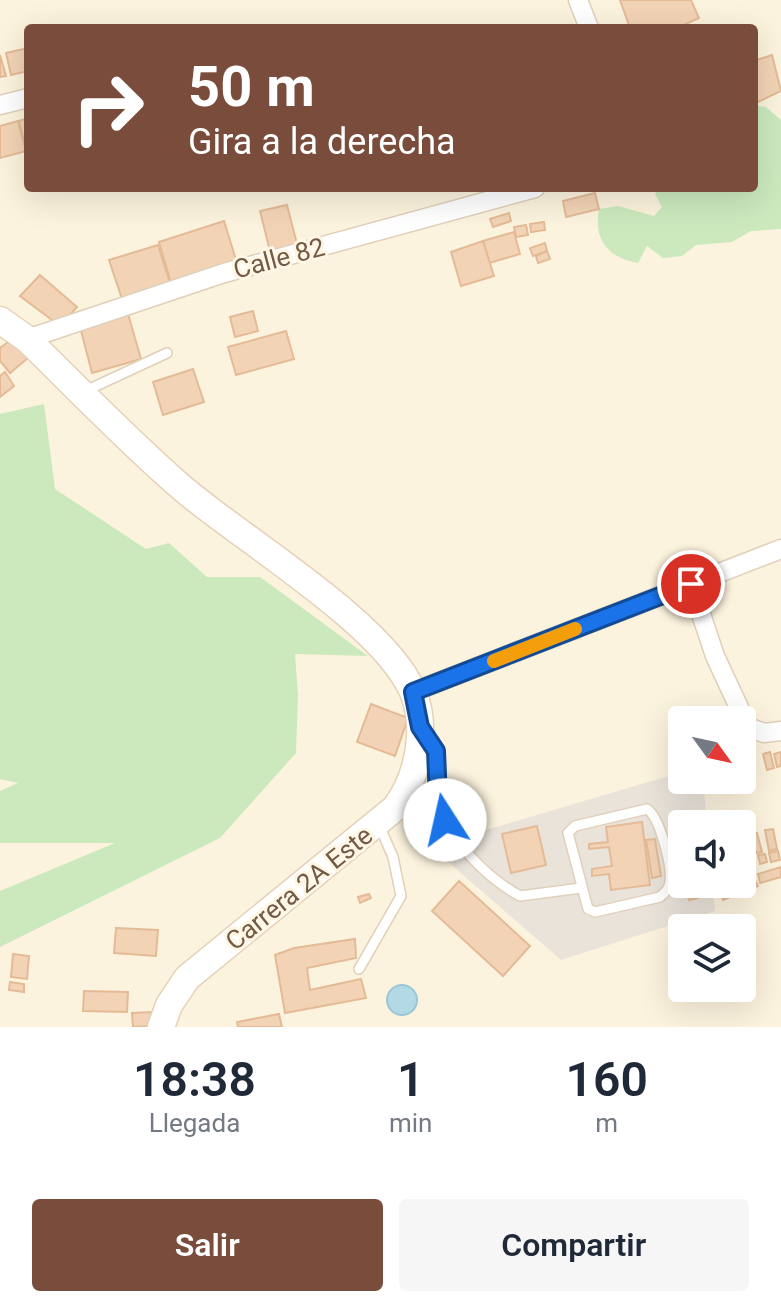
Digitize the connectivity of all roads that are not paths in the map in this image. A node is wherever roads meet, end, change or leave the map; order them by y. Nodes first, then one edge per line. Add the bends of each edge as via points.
1 (578, 0) edge
2 (587, 24) edge
3 (24, 99) edge
4 (0, 105) edge
5 (520, 192) edge
6 (12, 329) edge
7 (167, 353) dead end
8 (82, 392) junction
9 (781, 549) edge
10 (691, 584) junction
11 (413, 692) junction
12 (420, 727) junction
13 (781, 731) edge
14 (379, 825) junction
15 (581, 888) junction
16 (359, 969) dead end
17 (161, 1027) edge

1 - 2 street
3 - 4 street
5 - 6 street, Calle 82
6 - 8 street
7 - 8 lane
8 - 11 street via 182,488 383,647
9 - 10 street
10 - 11 street
10 - 13 street via 715,656 748,727 764,733
11 - 12 street, Carrera 2A Este
12 - 14 street, Carrera 2A Este via 407,792
12 - 15 lane via 436,751 438,799 456,843 520,896
14 - 16 lane via 401,896
14 - 17 street, Carrera 2A Este via 187,978
15 - 15 lane via 571,829 647,809 653,813 671,880 668,890 660,897 595,912 588,909

